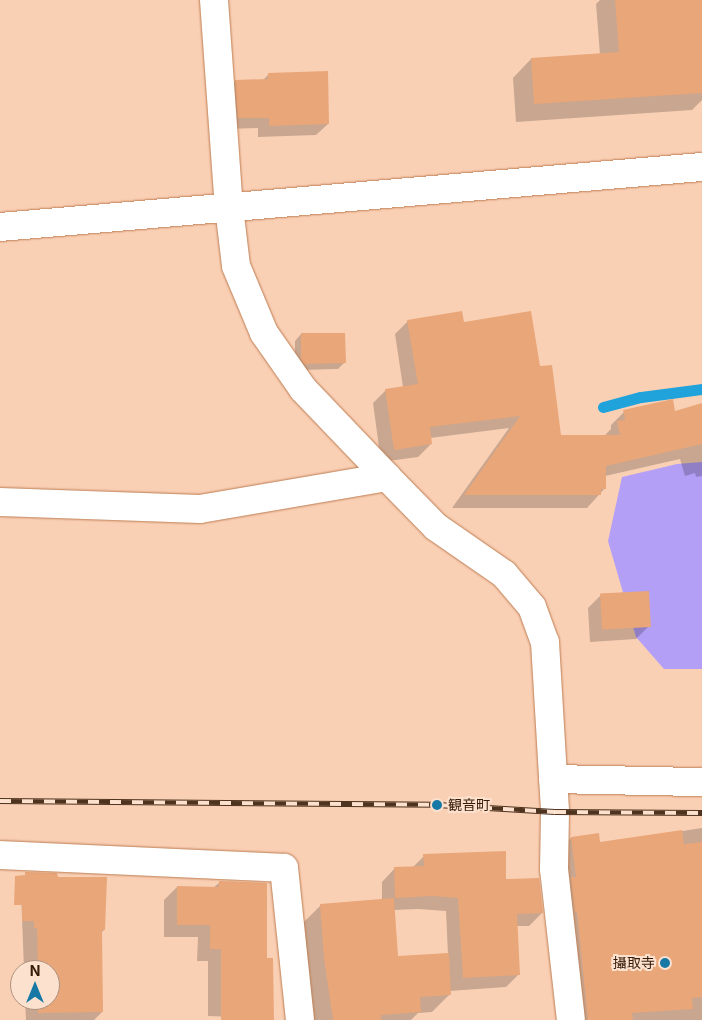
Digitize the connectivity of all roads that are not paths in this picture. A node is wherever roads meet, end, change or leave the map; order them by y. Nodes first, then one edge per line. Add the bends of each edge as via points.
1 (214, 0) edge
2 (702, 167) edge
3 (229, 207) junction
4 (0, 227) edge
5 (388, 477) junction
6 (0, 502) edge
7 (553, 779) junction
8 (702, 782) edge
9 (0, 855) edge
10 (300, 1020) edge
11 (571, 1020) edge

1 - 3 street
2 - 3 street
3 - 4 street
3 - 5 street via 236,266 264,333 303,388
5 - 6 street via 200,509
5 - 7 street via 436,527 504,574 532,607 545,642
7 - 8 street
7 - 11 street via 554,869
9 - 10 street via 284,868

